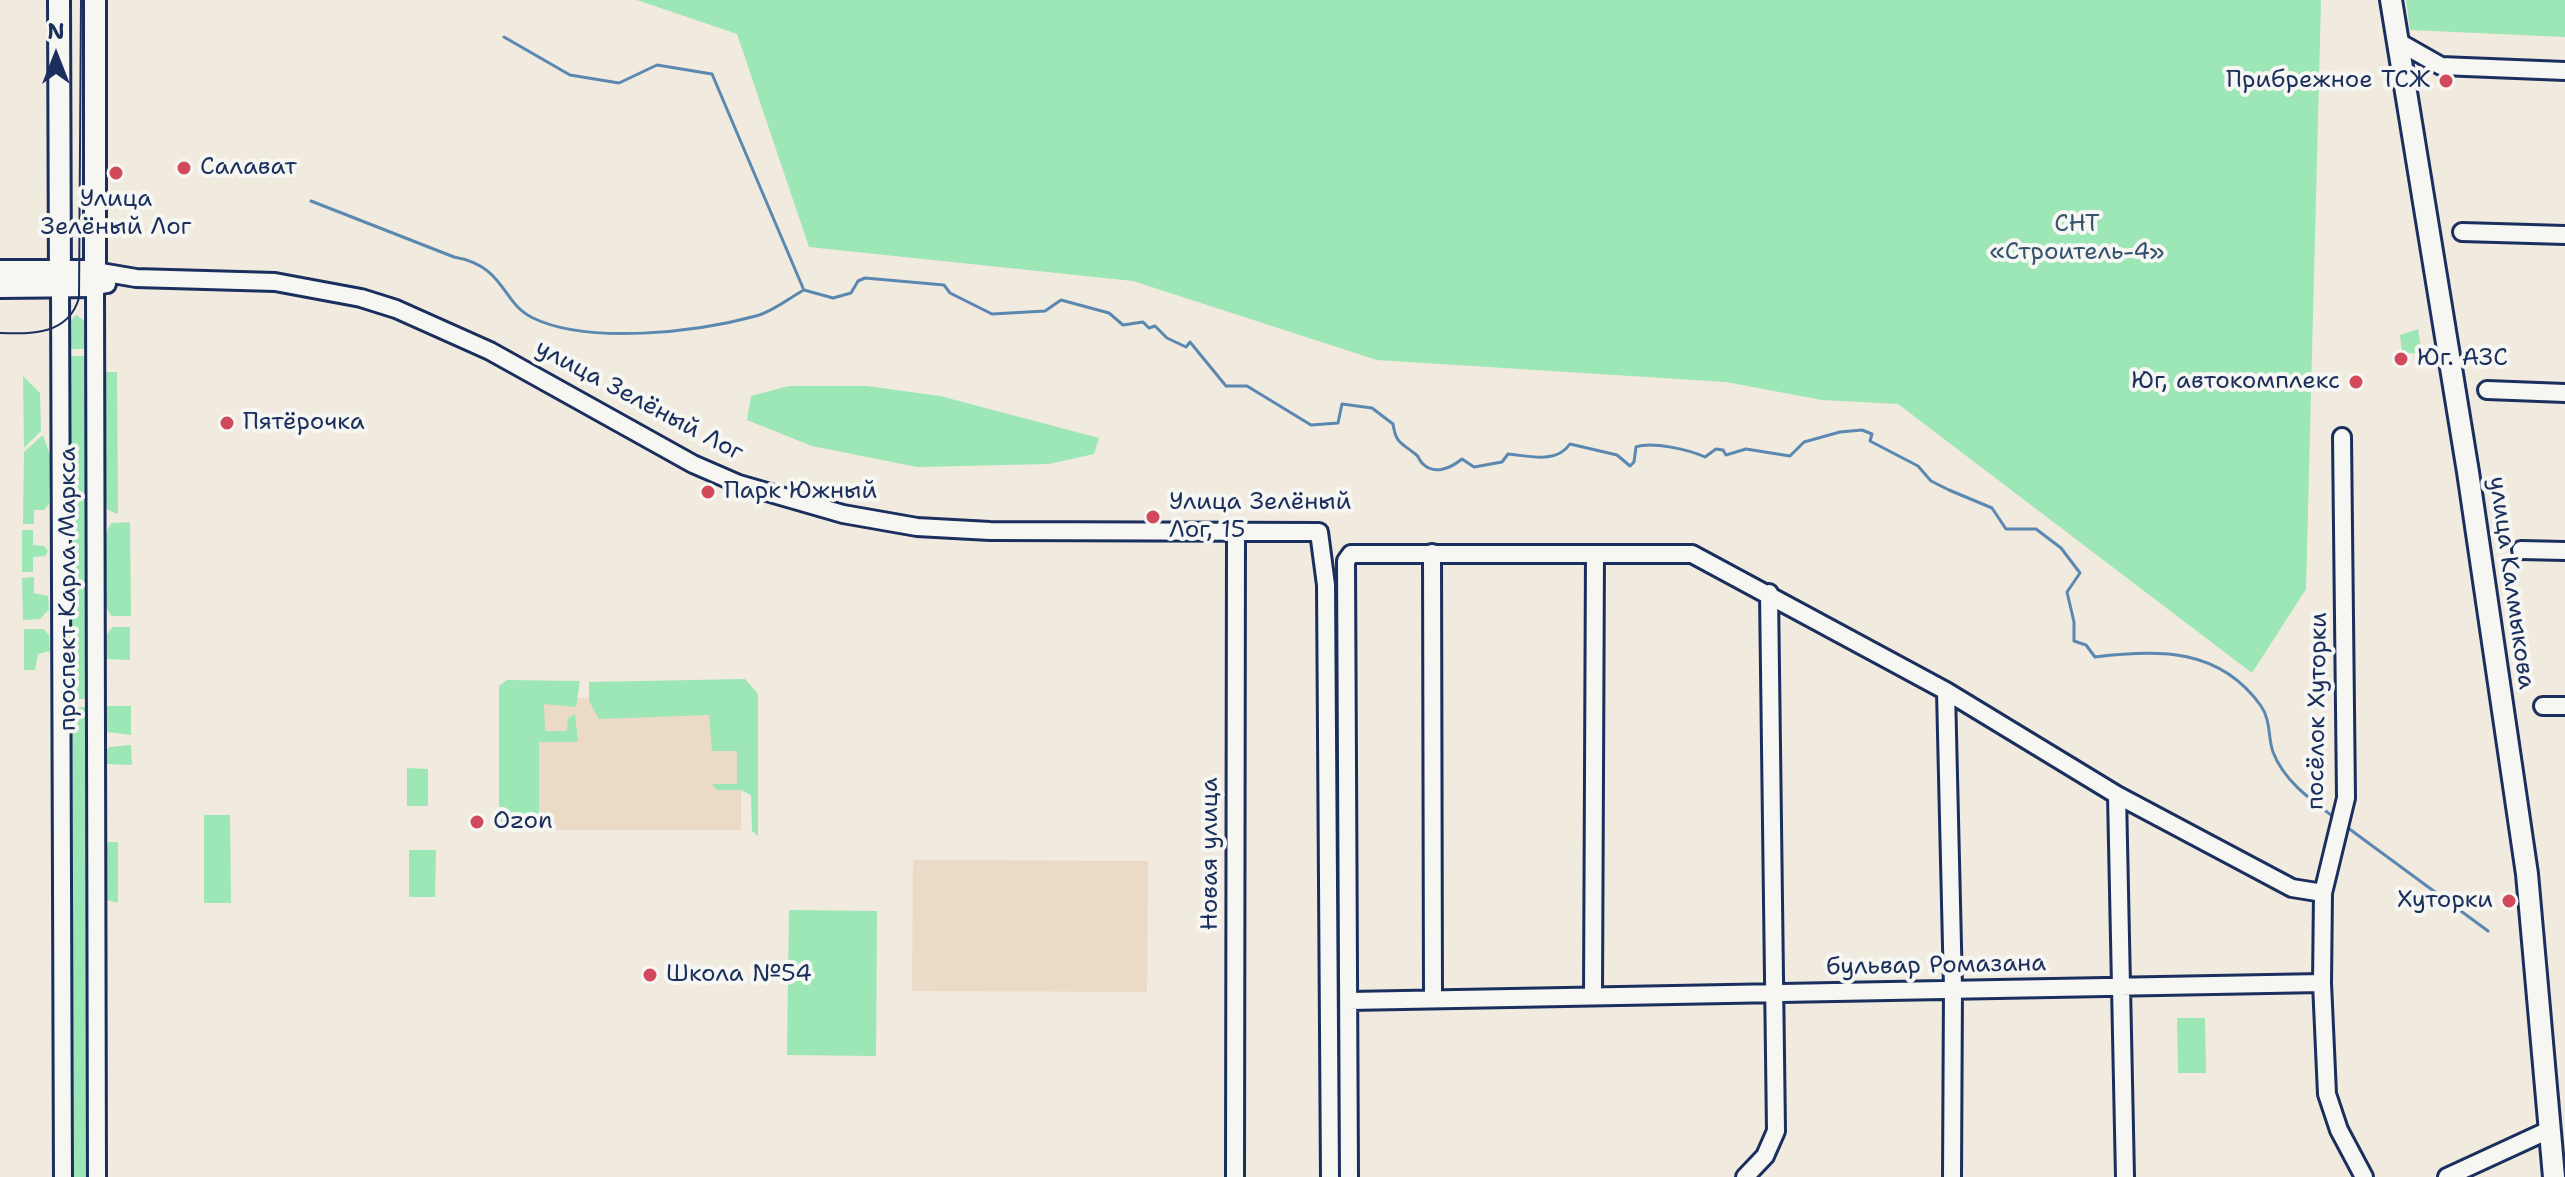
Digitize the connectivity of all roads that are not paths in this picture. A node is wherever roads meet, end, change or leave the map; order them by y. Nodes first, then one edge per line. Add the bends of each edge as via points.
1 (59, 0) edge
2 (95, 0) edge
3 (2391, 0) edge
4 (2397, 41) junction
5 (2565, 71) edge
6 (2462, 232) dead end
7 (2565, 235) edge
8 (0, 271) edge
9 (60, 278) junction
10 (95, 278) junction
11 (0, 287) edge
12 (2487, 390) dead end
13 (2565, 393) edge
14 (2342, 437) dead end
15 (1236, 532) junction
16 (2521, 550) dead end
17 (2565, 551) edge
18 (1432, 553) junction
19 (1595, 554) junction
20 (1769, 593) junction
21 (1946, 691) junction
22 (2543, 706) dead end
23 (2565, 706) edge
24 (2117, 795) junction
25 (2323, 893) junction
26 (2322, 983) junction
27 (2120, 987) junction
28 (1953, 988) junction
29 (1593, 995) junction
30 (1774, 995) junction
31 (1433, 998) junction
32 (1349, 1001) junction
33 (2549, 1130) junction
34 (63, 1177) edge
35 (97, 1177) edge
36 (1235, 1177) edge
37 (1330, 1177) edge
38 (1349, 1177) edge
39 (1745, 1177) edge
40 (1952, 1177) edge
41 (2125, 1177) edge
42 (2364, 1177) edge
43 (2447, 1177) edge
44 (2554, 1177) edge

1 - 9 main road, проспект Карла Маркса
2 - 10 main road, проспект Карла Маркса
3 - 4 main road, улица Калмыкова
4 - 5 street via 2441,66
4 - 33 main road, улица Калмыкова via 2527,874
6 - 7 street
8 - 9 main road
9 - 10 main road
9 - 11 main road
9 - 34 street, проспект Карла Маркса
10 - 15 street, улица Зелёный Лог via 275,282 396,309 490,351 693,464 739,484 843,514 917,527 990,531
10 - 35 street, проспект Карла Маркса
12 - 13 street
14 - 25 street, посёлок Хуторки via 2346,798
15 - 36 street, Новая улица
15 - 37 street, улица Зелёный Лог via 1319,532 1326,585
16 - 17 street
18 - 19 street
18 - 31 street
18 - 32 street via 1354,553 1346,561
19 - 20 street via 1692,554
19 - 29 street
20 - 21 street
20 - 30 street
21 - 24 street
21 - 28 street
22 - 23 street
24 - 25 street via 2292,888
24 - 27 street
25 - 26 street, посёлок Хуторки
26 - 27 street, бульвар Ромазана
26 - 42 street via 2327,1094
27 - 28 street, бульвар Ромазана
27 - 41 street
28 - 30 street, бульвар Ромазана
28 - 40 street
29 - 30 street, бульвар Ромазана
29 - 31 street, бульвар Ромазана
30 - 39 street via 1776,1131 1765,1156
31 - 32 street, бульвар Ромазана
32 - 38 street
33 - 43 street
33 - 44 main road, улица Калмыкова

